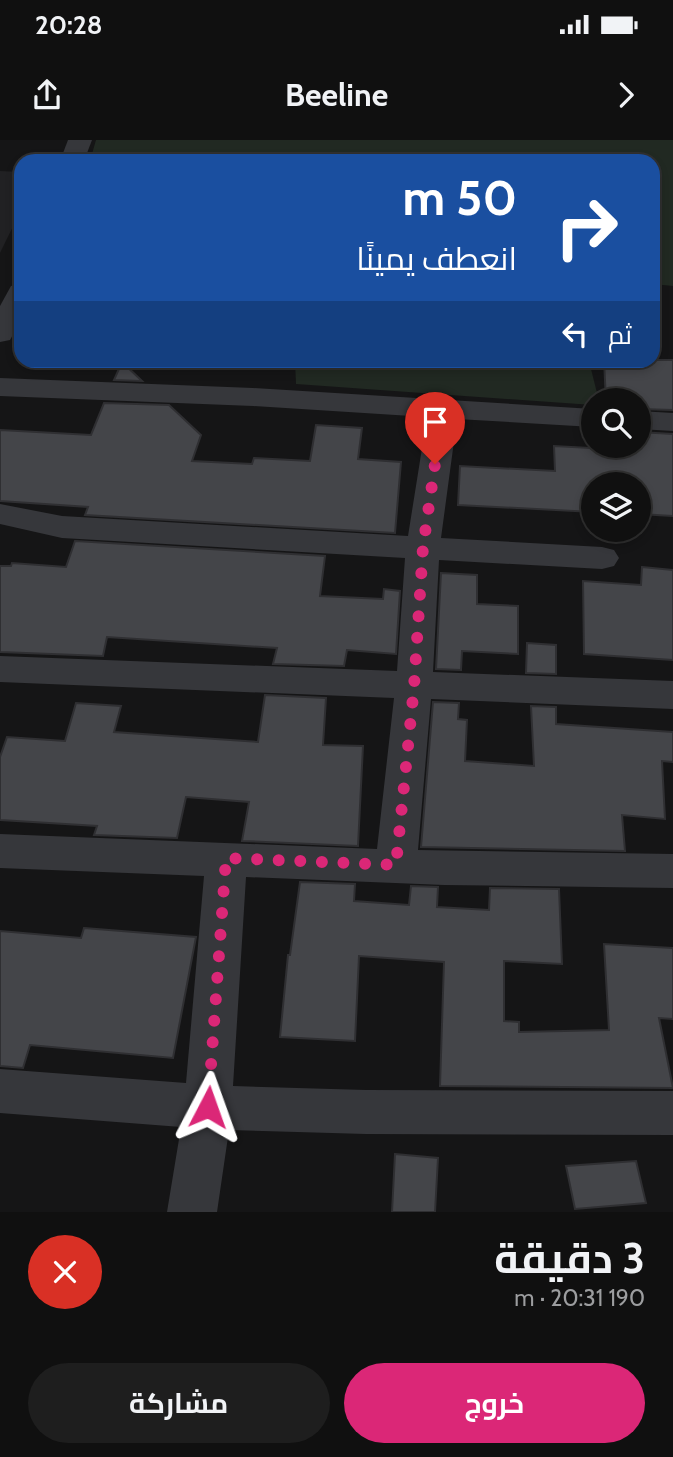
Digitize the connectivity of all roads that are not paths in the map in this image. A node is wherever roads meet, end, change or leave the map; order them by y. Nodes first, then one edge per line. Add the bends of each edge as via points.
1 (14, 306) edge
2 (0, 334) edge
3 (0, 387) edge
4 (443, 409) junction
5 (581, 417) edge
6 (651, 421) edge
7 (673, 422) edge
8 (0, 514) edge
9 (423, 547) junction
10 (602, 558) dead end
11 (0, 669) edge
12 (414, 687) junction
13 (673, 695) edge
14 (0, 851) edge
15 (226, 858) junction
16 (396, 865) junction
17 (673, 871) edge
18 (0, 1091) edge
19 (208, 1107) junction
20 (673, 1113) edge
21 (192, 1212) edge

1 - 2 street
3 - 4 street
4 - 5 street
4 - 9 street
6 - 7 street
8 - 9 street via 62,527
9 - 10 street
9 - 12 street
11 - 12 street
12 - 13 street
12 - 16 street
14 - 15 street
15 - 16 street
15 - 19 street
16 - 17 street
18 - 19 street
19 - 20 street
19 - 21 street

